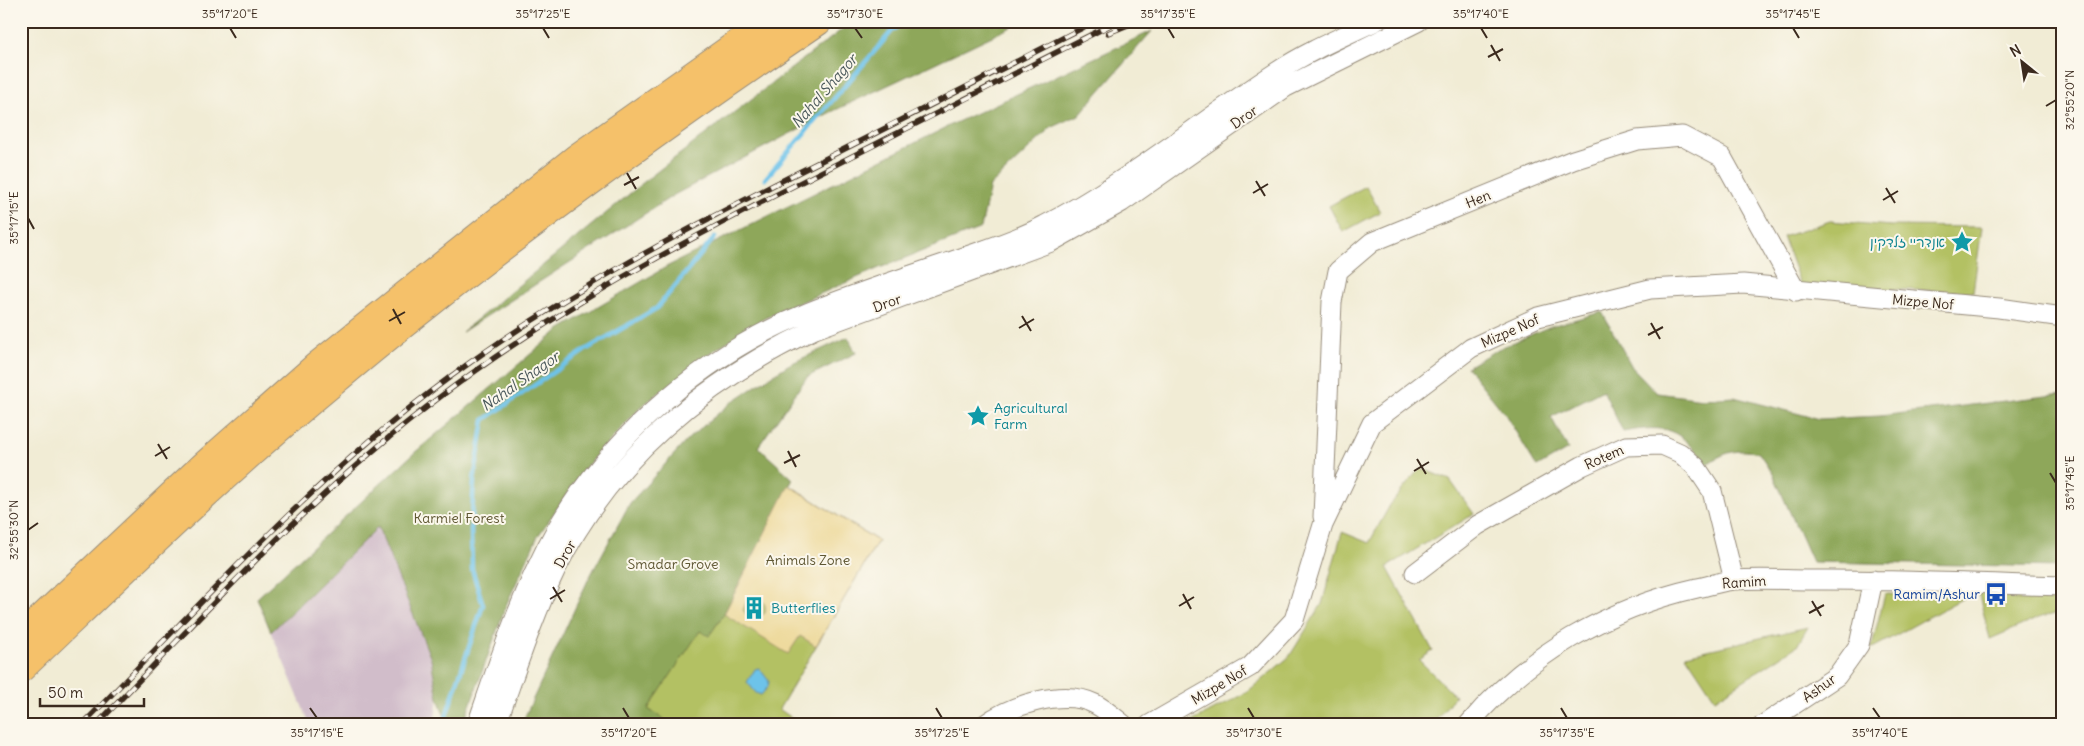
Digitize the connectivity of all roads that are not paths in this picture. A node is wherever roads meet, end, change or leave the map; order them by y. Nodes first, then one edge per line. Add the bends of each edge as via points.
1 (770, 21) edge
2 (818, 21) edge
3 (1376, 21) edge
4 (1419, 21) edge
5 (1796, 291) junction
6 (2063, 317) edge
7 (1323, 525) junction
8 (1415, 573) dead end
9 (1734, 580) junction
10 (1873, 580) junction
11 (2063, 586) edge
12 (21, 638) edge
13 (21, 668) edge
14 (476, 725) edge
15 (496, 725) edge
16 (984, 725) edge
17 (1124, 725) edge
18 (1149, 725) edge
19 (1468, 725) edge
20 (1763, 725) edge

1 - 12 highway via 577,158 316,367 188,480
2 - 13 highway via 714,91 532,224 332,382 201,498
3 - 14 street, Dror via 1277,71 1110,187 1044,226 808,312 775,327 696,376 622,441 590,480 558,529 540,561 508,636
4 - 15 street, Dror via 1286,87 1122,202 1051,242 815,329 783,344 707,391 661,429 620,472 573,538 556,569
5 - 6 street, Mizpe Nof via 1999,308
5 - 7 street, Mizpe Nof via 1743,284 1650,290 1538,317 1471,348 1372,423
5 - 7 street, Hen via 1722,156 1682,136 1636,140 1573,160 1372,242 1338,271 1332,302
7 - 18 street, Mizpe Nof via 1294,620 1250,667
8 - 9 street, Rotem via 1478,525 1582,466 1626,446 1662,445 1680,453 1696,467 1712,491
9 - 10 street, Ramim
9 - 19 street, Ramim via 1669,594 1622,611 1572,636 1530,666 1483,707
10 - 11 street, Ramim
10 - 20 street, Ashur via 1859,645 1837,676
16 - 17 street via 1022,705 1067,698 1094,704

